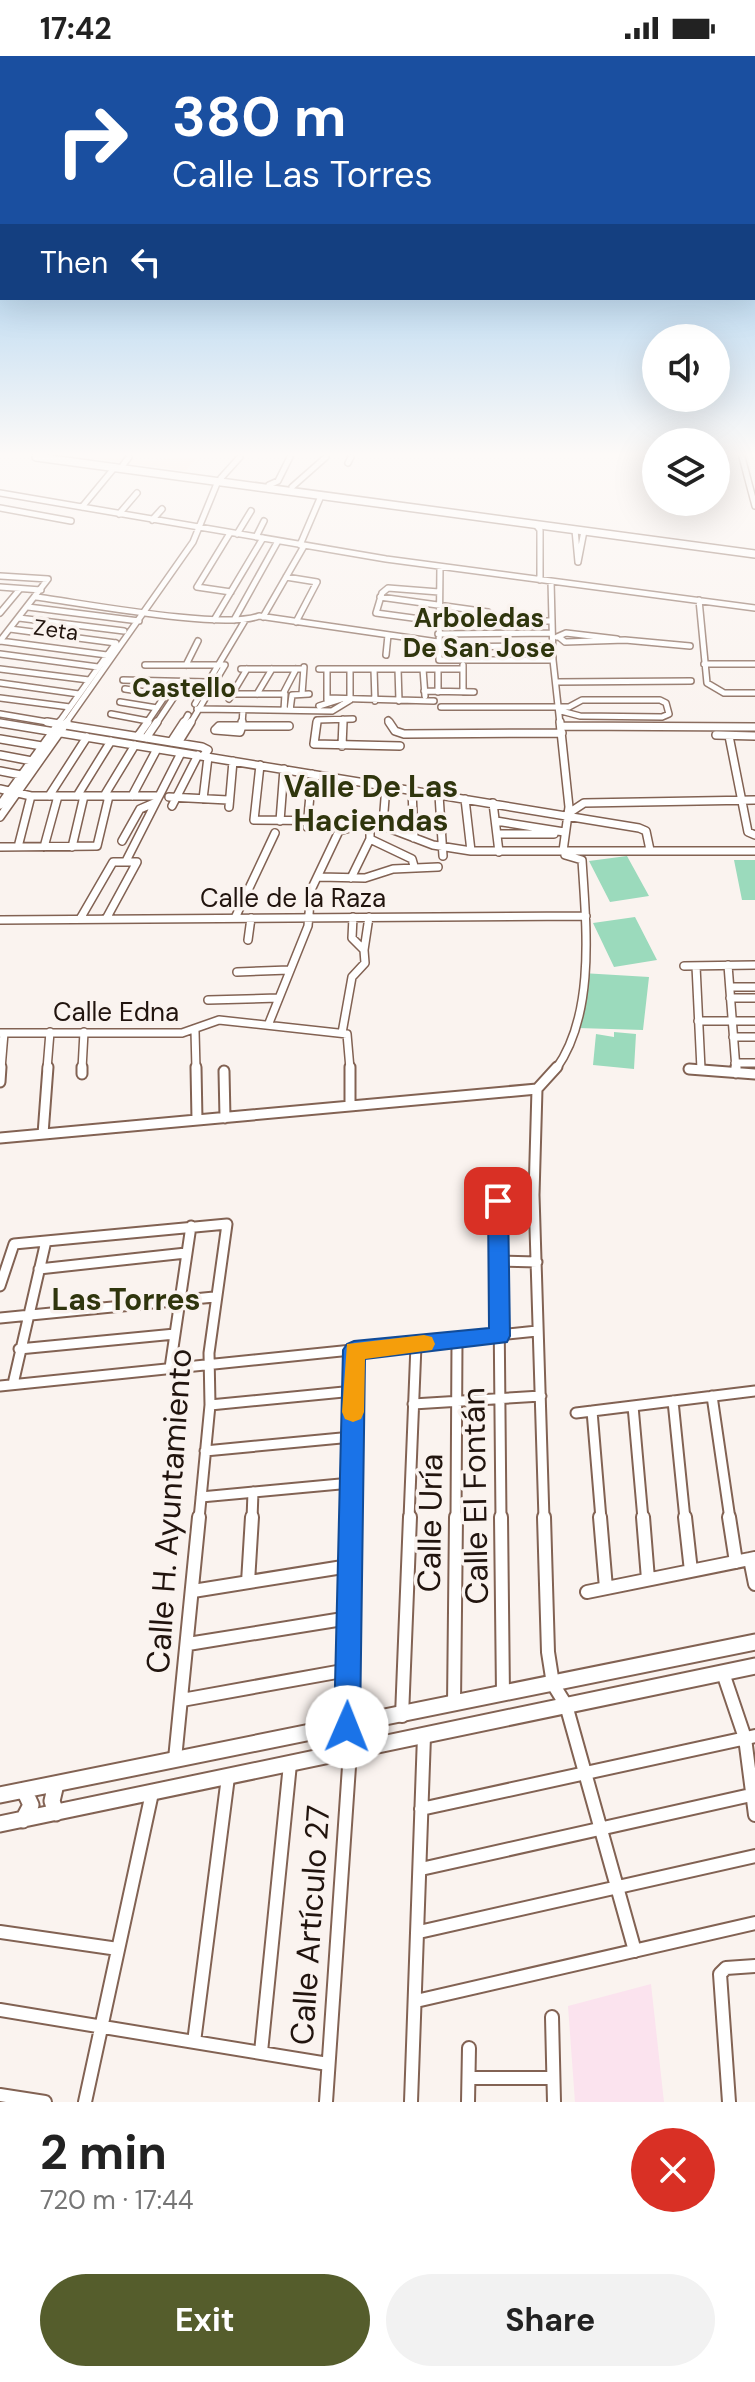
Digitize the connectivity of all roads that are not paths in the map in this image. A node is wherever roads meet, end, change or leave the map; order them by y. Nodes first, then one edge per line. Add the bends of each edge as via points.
1 (183, 552) edge
2 (222, 552) edge
3 (252, 552) edge
4 (272, 552) edge
5 (299, 552) edge
6 (345, 552) edge
7 (541, 552) edge
8 (440, 567) junction
9 (0, 576) edge
10 (286, 577) junction
11 (540, 580) junction
12 (551, 581) junction
13 (0, 587) edge
14 (20, 589) junction
15 (41, 590) junction
16 (231, 592) junction
17 (439, 592) junction
18 (36, 597) junction
19 (380, 597) junction
20 (699, 600) junction
21 (438, 605) junction
22 (28, 607) junction
23 (755, 608) edge
24 (0, 613) edge
25 (140, 617) junction
26 (263, 617) junction
27 (19, 618) junction
28 (214, 620) junction
29 (234, 620) junction
30 (438, 621) junction
31 (494, 621) junction
32 (551, 621) junction
33 (244, 622) junction
34 (296, 622) junction
35 (10, 629) junction
36 (124, 631) junction
37 (438, 634) junction
38 (388, 635) junction
39 (554, 636) junction
40 (0, 641) edge
41 (198, 641) dead end
42 (116, 643) junction
43 (438, 644) junction
44 (552, 646) junction
45 (690, 646) dead end
46 (0, 654) edge
47 (107, 655) junction
48 (386, 655) dead end
49 (553, 660) junction
50 (704, 664) junction
51 (755, 664) edge
52 (145, 665) dead end
53 (186, 665) junction
54 (221, 665) junction
55 (98, 667) junction
56 (301, 668) junction
57 (0, 669) edge
58 (272, 669) junction
59 (350, 669) junction
60 (374, 669) junction
61 (398, 669) junction
62 (423, 669) junction
63 (438, 669) junction
64 (89, 680) junction
65 (123, 680) dead end
66 (691, 681) dead end
67 (207, 682) junction
68 (0, 683) edge
69 (557, 686) junction
70 (424, 691) junction
71 (438, 692) junction
72 (463, 692) junction
73 (474, 692) dead end
74 (755, 693) edge
75 (79, 694) junction
76 (257, 694) junction
77 (283, 694) junction
78 (166, 695) junction
79 (0, 698) edge
80 (350, 700) junction
81 (375, 701) junction
82 (399, 701) junction
83 (425, 701) junction
84 (434, 701) dead end
85 (595, 701) junction
86 (120, 702) junction
87 (331, 706) junction
88 (196, 707) junction
89 (441, 707) dead end
90 (545, 707) junction
91 (157, 708) junction
92 (288, 708) junction
93 (561, 709) junction
94 (240, 710) junction
95 (70, 711) junction
96 (0, 714) edge
97 (598, 717) junction
98 (336, 719) junction
99 (353, 719) dead end
100 (39, 720) junction
101 (388, 720) dead end
102 (148, 721) junction
103 (0, 723) edge
104 (61, 724) junction
105 (289, 726) dead end
106 (754, 727) edge
107 (34, 729) junction
108 (90, 729) junction
109 (562, 730) junction
110 (56, 732) junction
111 (716, 735) dead end
112 (729, 736) junction
113 (139, 737) junction
114 (90, 738) junction
115 (754, 738) edge
116 (0, 739) edge
117 (111, 741) junction
118 (174, 742) junction
119 (187, 744) junction
120 (43, 745) junction
121 (135, 745) junction
122 (342, 746) junction
123 (400, 746) dead end
124 (157, 749) junction
125 (181, 753) junction
126 (0, 755) edge
127 (203, 756) junction
128 (32, 761) junction
129 (233, 761) junction
130 (260, 765) junction
131 (284, 769) junction
132 (0, 771) edge
133 (312, 774) junction
134 (21, 775) junction
135 (386, 786) junction
136 (0, 789) edge
137 (412, 790) junction
138 (13, 792) junction
139 (439, 795) junction
140 (31, 796) junction
141 (54, 796) junction
142 (80, 796) junction
143 (107, 796) junction
144 (132, 796) junction
145 (159, 796) junction
146 (172, 797) junction
147 (203, 799) junction
148 (465, 799) junction
149 (743, 800) junction
150 (755, 800) edge
151 (154, 803) junction
152 (493, 803) junction
153 (2, 806) edge
154 (172, 806) dead end
155 (569, 814) junction
156 (0, 817) edge
157 (280, 821) junction
158 (496, 821) junction
159 (309, 823) junction
160 (341, 824) junction
161 (385, 824) junction
162 (370, 825) junction
163 (275, 833) dead end
164 (563, 833) junction
165 (498, 834) junction
166 (755, 835) edge
167 (414, 838) junction
168 (370, 839) junction
169 (122, 841) dead end
170 (0, 847) edge
171 (18, 847) junction
172 (44, 847) junction
173 (72, 847) junction
174 (650, 850) junction
175 (471, 851) junction
176 (563, 851) junction
177 (755, 851) edge
178 (443, 852) junction
179 (499, 852) junction
180 (126, 861) junction
181 (414, 866) junction
182 (438, 867) dead end
183 (319, 877) junction
184 (351, 878) junction
185 (586, 916) junction
186 (304, 917) junction
187 (353, 917) junction
188 (369, 917) junction
189 (235, 918) junction
190 (251, 918) junction
191 (80, 919) junction
192 (106, 919) junction
193 (0, 920) edge
194 (248, 940) dead end
195 (364, 950) junction
196 (728, 965) junction
197 (755, 965) edge
198 (684, 966) dead end
199 (696, 966) junction
200 (289, 970) junction
201 (237, 972) dead end
202 (730, 987) junction
203 (755, 987) edge
204 (278, 998) junction
205 (730, 998) junction
206 (755, 998) edge
207 (208, 1000) dead end
208 (698, 1021) junction
209 (731, 1021) junction
210 (755, 1021) edge
211 (269, 1023) junction
212 (195, 1031) junction
213 (50, 1032) junction
214 (84, 1032) junction
215 (2, 1033) edge
216 (342, 1033) junction
217 (733, 1037) junction
218 (755, 1037) edge
219 (735, 1063) junction
220 (755, 1063) edge
221 (689, 1069) dead end
222 (701, 1070) junction
223 (224, 1071) dead end
224 (736, 1073) junction
225 (82, 1074) dead end
226 (755, 1074) edge
227 (0, 1082) edge
228 (537, 1089) junction
229 (350, 1106) junction
230 (225, 1118) junction
231 (197, 1120) junction
232 (43, 1134) junction
233 (0, 1138) edge
234 (498, 1201) dead end
235 (191, 1226) junction
236 (46, 1241) junction
237 (186, 1253) junction
238 (498, 1261) junction
239 (537, 1262) junction
240 (39, 1269) junction
241 (0, 1286) edge
242 (214, 1297) junction
243 (179, 1300) junction
244 (27, 1316) junction
245 (0, 1318) edge
246 (537, 1331) junction
247 (175, 1334) junction
248 (499, 1336) junction
249 (457, 1341) junction
250 (416, 1345) junction
251 (19, 1349) junction
252 (354, 1350) junction
253 (209, 1364) junction
254 (170, 1368) junction
255 (13, 1384) junction
256 (0, 1386) edge
257 (354, 1391) junction
258 (755, 1391) edge
259 (541, 1396) junction
260 (712, 1396) junction
261 (499, 1400) junction
262 (673, 1401) junction
263 (457, 1402) junction
264 (413, 1404) junction
265 (210, 1405) junction
266 (633, 1406) junction
267 (592, 1411) junction
268 (576, 1413) dead end
269 (352, 1437) junction
270 (205, 1451) junction
271 (351, 1483) junction
272 (253, 1492) junction
273 (201, 1497) junction
274 (752, 1559) edge
275 (736, 1562) junction
276 (349, 1566) junction
277 (691, 1571) junction
278 (648, 1579) junction
279 (248, 1582) junction
280 (755, 1584) edge
281 (606, 1588) junction
282 (193, 1591) junction
283 (587, 1592) dead end
284 (349, 1618) junction
285 (755, 1642) edge
286 (188, 1644) junction
287 (755, 1666) edge
288 (348, 1670) junction
289 (723, 1673) junction
290 (553, 1684) junction
291 (503, 1695) junction
292 (182, 1700) junction
293 (454, 1705) junction
294 (566, 1705) junction
295 (402, 1716) junction
296 (347, 1727) junction
297 (424, 1736) junction
298 (750, 1737) edge
299 (350, 1752) junction
300 (175, 1760) junction
301 (290, 1764) junction
302 (585, 1774) junction
303 (228, 1777) junction
304 (56, 1784) junction
305 (24, 1790) junction
306 (152, 1793) junction
307 (754, 1794) edge
308 (0, 1795) edge
309 (421, 1809) junction
310 (56, 1813) junction
311 (755, 1815) edge
312 (23, 1820) junction
313 (0, 1824) edge
314 (598, 1828) junction
315 (755, 1856) edge
316 (421, 1869) junction
317 (615, 1887) junction
318 (755, 1923) edge
319 (0, 1932) edge
320 (419, 1932) junction
321 (118, 1949) junction
322 (635, 1951) junction
323 (755, 1966) edge
324 (416, 2001) junction
325 (0, 2010) edge
326 (552, 2017) dead end
327 (103, 2027) junction
328 (194, 2042) junction
329 (469, 2048) dead end
330 (261, 2052) junction
331 (328, 2064) junction
332 (469, 2078) junction
333 (553, 2078) junction
334 (0, 2095) edge
335 (45, 2102) edge
336 (85, 2102) edge
337 (326, 2102) edge
338 (411, 2102) edge
339 (468, 2102) edge
340 (554, 2102) edge
341 (729, 2102) edge

1 - 25 street
2 - 16 street via 198,588
3 - 16 street
4 - 29 street
5 - 10 street
6 - 8 street
7 - 11 street
8 - 11 street
8 - 17 street
9 - 15 street via 48,579
10 - 26 street
10 - 34 street via 317,582
11 - 12 street
12 - 20 street
12 - 32 street
13 - 14 street
14 - 15 street
14 - 24 street
15 - 18 street
16 - 28 street
17 - 19 street via 388,588
17 - 21 street
18 - 22 street
18 - 25 street
19 - 21 street
19 - 30 street via 376,614
20 - 23 street
20 - 50 street
21 - 30 street
21 - 31 street via 490,612
22 - 25 street
22 - 27 street
25 - 28 street
25 - 36 street
25 - 95 street
26 - 33 street
26 - 34 street
27 - 35 street
27 - 36 street
28 - 29 street
29 - 33 street
30 - 31 street
30 - 37 street
31 - 32 street
32 - 39 street
33 - 54 street
34 - 38 street
35 - 40 street
35 - 42 street
36 - 42 street
37 - 39 street
37 - 43 street
38 - 43 street
38 - 48 street
39 - 44 street
39 - 45 street via 568,642
40 - 47 street, Zeta
41 - 53 street
42 - 47 street
43 - 44 street
43 - 49 street via 439,660
44 - 49 street
46 - 55 street
47 - 55 street
49 - 69 street
50 - 51 street
50 - 74 street via 712,689
52 - 53 street
53 - 54 street
54 - 67 street
54 - 88 street
55 - 64 street
56 - 58 street
56 - 77 street
56 - 92 street via 306,694 292,695
57 - 64 street
58 - 76 street
58 - 76 street via 244,669 231,696
59 - 60 street
59 - 80 street
59 - 87 street via 323,669
60 - 61 street
60 - 81 street
61 - 62 street
61 - 82 street
62 - 63 street
62 - 70 street
63 - 71 street
63 - 72 street via 463,666
64 - 75 street
65 - 67 street
66 - 69 street
67 - 88 street
68 - 75 street
69 - 90 street
69 - 93 street
70 - 71 street
70 - 83 street
71 - 72 street
72 - 73 street
75 - 95 street
76 - 77 street
77 - 92 street
78 - 86 street via 127,690
78 - 91 street
78 - 113 street via 172,686 180,686
79 - 95 street
80 - 81 street
80 - 87 street
80 - 87 street
81 - 82 street
82 - 83 street
83 - 84 street
85 - 93 street via 578,700
85 - 97 street
85 - 97 street via 660,700 669,714
86 - 91 street
86 - 102 street via 110,716
87 - 92 street
87 - 98 street
88 - 92 street
88 - 94 street
88 - 118 street
89 - 90 street
90 - 93 street
91 - 102 street
92 - 94 street
93 - 97 street
93 - 109 street
94 - 105 street via 238,726
95 - 100 street
95 - 104 street
95 - 108 street
96 - 100 street
98 - 99 street
98 - 122 street
98 - 122 street via 316,721 314,744
100 - 104 street
101 - 109 street via 404,734
102 - 113 street
103 - 107 street
104 - 108 street
104 - 110 street
106 - 109 street
106 - 115 street
107 - 110 street
107 - 120 street via 44,735
108 - 113 street
109 - 155 street
110 - 114 street
110 - 120 street
110 - 138 street
111 - 112 street
112 - 115 street
112 - 149 street
113 - 114 street via 101,732
113 - 118 street
114 - 117 street
114 - 141 street
116 - 120 street
117 - 121 street
117 - 142 street
118 - 119 street
119 - 127 street
119 - 127 street via 207,749
120 - 128 street
121 - 124 street
121 - 143 street
122 - 123 street
124 - 125 street
124 - 144 street
125 - 127 street
125 - 145 street
126 - 128 street
127 - 129 street
127 - 146 street
127 - 147 street
128 - 134 street
129 - 130 street
129 - 147 street via 229,803
130 - 131 street
130 - 157 street via 253,819
131 - 133 street
131 - 157 street
132 - 134 street
133 - 135 street
133 - 159 street
134 - 138 street
135 - 137 street
135 - 161 street
136 - 138 street
137 - 139 street
137 - 167 street
138 - 140 street
138 - 153 street
139 - 148 street
139 - 178 street
140 - 141 street
140 - 171 street
141 - 142 street
141 - 172 street
142 - 143 street
142 - 173 street
143 - 144 street
143 - 173 street via 99,844
144 - 145 street
145 - 151 street
146 - 147 street
146 - 154 street
148 - 152 street
148 - 175 street
149 - 150 street
149 - 155 street via 584,803
149 - 166 street via 748,832
151 - 169 street via 140,809
151 - 180 street
152 - 155 street
152 - 158 street
153 - 156 street
155 - 164 street
155 - 174 street via 643,829
157 - 159 street
158 - 164 street
158 - 165 street
159 - 160 street
160 - 161 street
160 - 162 street
160 - 183 street
161 - 162 street
161 - 167 street
162 - 168 street
163 - 189 street
164 - 165 street
164 - 176 street
165 - 179 street
167 - 178 street
168 - 181 street via 412,859
168 - 184 street
170 - 171 street
171 - 172 street
172 - 173 street
174 - 176 street
174 - 177 street
175 - 178 street
175 - 179 street
176 - 179 street
176 - 185 street via 582,860
180 - 191 street via 113,862
180 - 192 street via 138,863
181 - 182 street
181 - 184 street
183 - 184 street
183 - 186 street
185 - 188 street, Calle de la Raza
185 - 228 street via 574,1035 554,1073
186 - 187 street, Calle de la Raza
186 - 190 street, Calle de la Raza
186 - 200 street via 308,926
187 - 188 street, Calle de la Raza
187 - 195 street via 352,938
188 - 195 street
189 - 190 street, Calle de la Raza
189 - 192 street, Calle de la Raza
190 - 194 street
191 - 192 street, Calle de la Raza
191 - 193 street, Calle de la Raza
195 - 216 street via 364,967 352,977
196 - 197 street
196 - 199 street
196 - 202 street
198 - 199 street
199 - 208 street
200 - 201 street
200 - 204 street
202 - 203 street
202 - 205 street
204 - 207 street
204 - 211 street
205 - 206 street
205 - 209 street
208 - 209 street
208 - 222 street
209 - 210 street
209 - 217 street
211 - 212 street, Calle Edna via 219,1020
211 - 216 street, Calle Edna
212 - 214 street, Calle Edna
212 - 231 street
213 - 214 street, Calle Edna
213 - 215 street, Calle Edna
213 - 232 street
214 - 225 street
215 - 227 street
216 - 229 street via 350,1037
217 - 218 street
217 - 219 street
219 - 220 street
219 - 224 street
221 - 222 street
222 - 224 street
223 - 230 street
224 - 226 street
228 - 229 street
228 - 239 street
229 - 230 street
230 - 231 street
231 - 232 street
232 - 233 street
234 - 238 street, Calle El Fontán
235 - 236 street
235 - 237 street
235 - 242 street, Calle H. Ayuntamiento via 227,1225
236 - 240 street
236 - 241 street via 10,1247
237 - 240 street
237 - 243 street
238 - 239 street
238 - 248 street, Calle El Fontán
239 - 246 street
240 - 244 street
242 - 243 street
242 - 253 street, Calle H. Ayuntamiento
243 - 244 street
243 - 247 street
244 - 245 street
244 - 251 street
246 - 248 street
246 - 259 street
247 - 251 street
247 - 254 street
248 - 249 street
248 - 261 street, Calle El Fontán
249 - 250 street
249 - 263 street, Calle Uría
250 - 252 street
250 - 264 street
251 - 255 street
252 - 253 street
252 - 257 street
253 - 254 street
253 - 265 street, Calle H. Ayuntamiento
254 - 255 street
255 - 256 street
257 - 265 street
257 - 269 street
258 - 260 street
259 - 261 street
259 - 290 street
260 - 262 street
260 - 275 street
261 - 263 street
261 - 291 street, Calle El Fontán
262 - 266 street
262 - 277 street
263 - 264 street
263 - 293 street, Calle Uría
264 - 295 street
265 - 270 street, Calle H. Ayuntamiento
266 - 267 street
266 - 278 street
267 - 268 street
267 - 281 street
269 - 270 street
269 - 271 street
270 - 273 street, Calle H. Ayuntamiento
271 - 272 street
271 - 276 street
272 - 273 street
272 - 279 street
273 - 282 street, Calle H. Ayuntamiento
274 - 275 street
274 - 280 street
275 - 277 street
276 - 279 street
276 - 284 street
277 - 278 street
278 - 281 street
279 - 282 street
281 - 283 street
282 - 286 street, Calle H. Ayuntamiento
284 - 286 street
284 - 288 street
285 - 290 main road
286 - 292 street, Calle H. Ayuntamiento
287 - 289 main road
288 - 292 street
288 - 296 street
289 - 294 main road
289 - 298 street
290 - 291 main road
290 - 294 street
291 - 293 main road
292 - 300 street, Calle H. Ayuntamiento
293 - 295 main road
294 - 297 main road
294 - 302 street
295 - 296 main road
296 - 300 main road
297 - 299 main road
297 - 309 street
298 - 302 street
298 - 307 street
299 - 301 main road
299 - 331 street, Calle Artículo 27
300 - 304 main road
301 - 303 main road
301 - 330 street
302 - 309 street
302 - 314 street
303 - 306 main road
303 - 328 street
304 - 305 main road
304 - 310 main road
305 - 308 main road
305 - 312 main road via 31,1805
306 - 310 main road
306 - 321 street
307 - 311 street
307 - 314 street
309 - 316 street
310 - 312 main road
312 - 313 main road
314 - 316 street
314 - 317 street
315 - 317 street
316 - 320 street
317 - 320 street
317 - 322 street
318 - 322 street
319 - 321 street
320 - 324 street
321 - 327 street
322 - 324 street
323 - 341 street via 726,1968 720,1974
324 - 338 street
325 - 327 street
326 - 333 street
327 - 328 street
327 - 336 street
328 - 330 street
329 - 332 street
330 - 331 street
331 - 337 street, Calle Artículo 27
332 - 333 street
332 - 339 street
333 - 340 street
334 - 335 street

